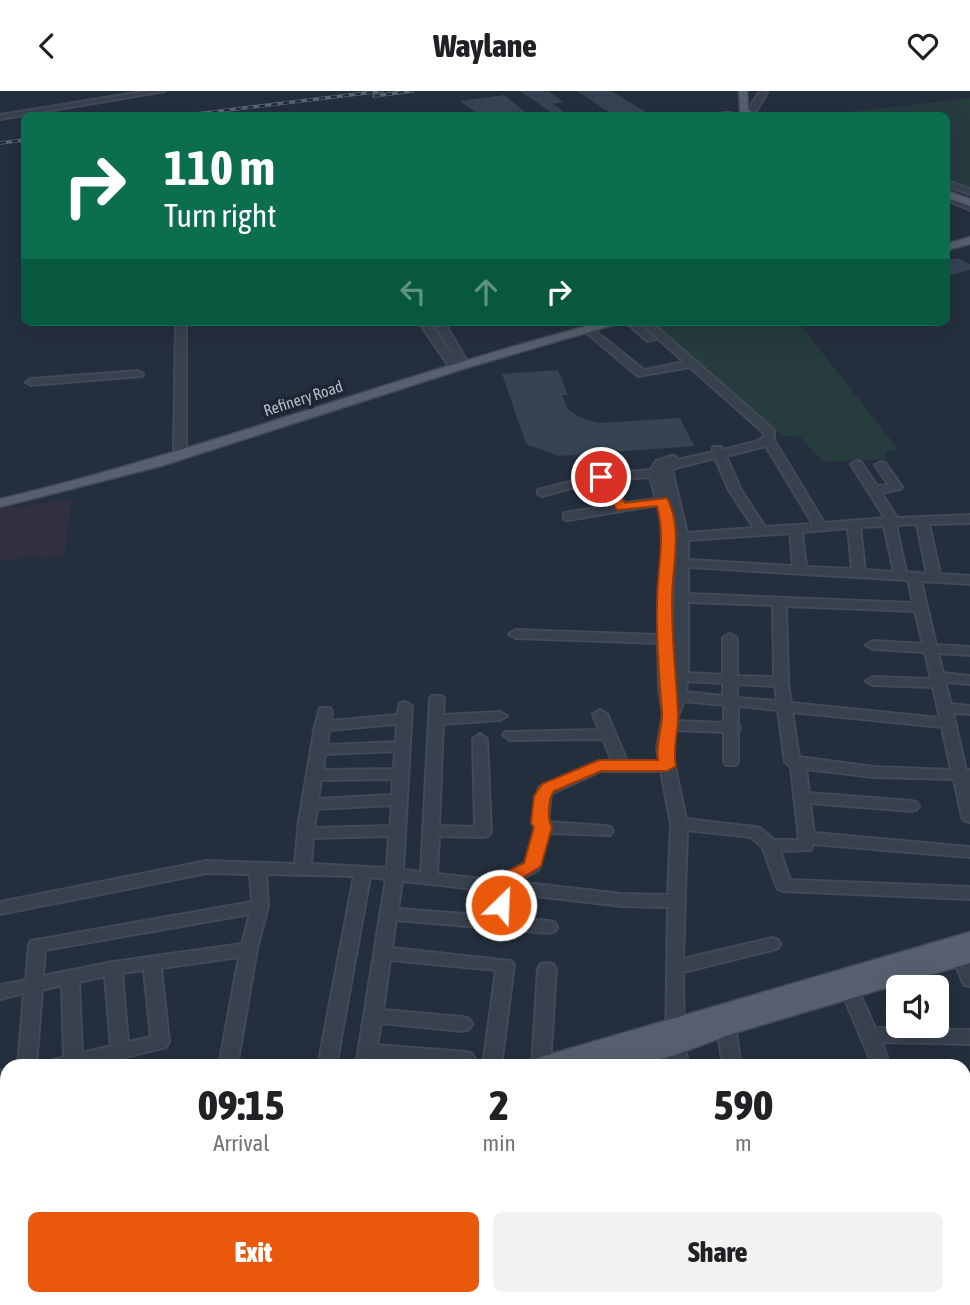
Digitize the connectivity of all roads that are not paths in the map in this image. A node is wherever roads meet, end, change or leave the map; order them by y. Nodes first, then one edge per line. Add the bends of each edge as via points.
1 (161, 91) edge
2 (733, 91) edge
3 (743, 91) edge
4 (764, 91) edge
5 (31, 112) edge
6 (737, 112) edge
7 (737, 112) edge
8 (741, 112) edge
9 (21, 114) edge
10 (0, 117) edge
11 (950, 186) edge
12 (970, 194) edge
13 (950, 197) edge
14 (970, 205) edge
15 (970, 238) edge
16 (950, 244) edge
17 (181, 326) edge
18 (427, 326) edge
19 (441, 326) edge
20 (586, 326) edge
21 (590, 326) edge
22 (636, 326) edge
23 (649, 326) edge
24 (457, 363) junction
25 (688, 364) junction
26 (138, 374) dead end
27 (31, 382) dead end
28 (768, 440) junction
29 (189, 449) junction
30 (719, 452) junction
31 (858, 464) dead end
32 (881, 465) dead end
33 (655, 473) junction
34 (601, 477) junction
35 (874, 490) junction
36 (542, 492) dead end
37 (0, 495) edge
38 (663, 501) junction
39 (0, 503) edge
40 (622, 507) junction
41 (568, 516) dead end
42 (968, 519) edge
43 (890, 520) junction
44 (922, 520) junction
45 (854, 526) junction
46 (821, 527) junction
47 (796, 530) junction
48 (762, 532) junction
49 (970, 532) edge
50 (682, 537) junction
51 (681, 563) junction
52 (800, 570) junction
53 (859, 574) junction
54 (907, 577) junction
55 (934, 578) junction
56 (970, 580) edge
57 (681, 598) junction
58 (779, 603) junction
59 (922, 607) junction
60 (516, 634) dead end
61 (730, 638) dead end
62 (665, 639) junction
63 (873, 645) dead end
64 (931, 648) junction
65 (970, 651) edge
66 (681, 677) junction
67 (731, 678) junction
68 (938, 680) junction
69 (970, 680) edge
70 (873, 681) dead end
71 (781, 682) junction
72 (679, 697) junction
73 (437, 699) dead end
74 (731, 701) junction
75 (786, 709) junction
76 (970, 710) edge
77 (600, 714) dead end
78 (500, 716) dead end
79 (947, 716) junction
80 (436, 720) junction
81 (669, 720) junction
82 (733, 728) junction
83 (608, 734) junction
84 (510, 735) dead end
85 (480, 739) dead end
86 (403, 746) junction
87 (319, 750) junction
88 (730, 762) dead end
89 (798, 762) junction
90 (621, 765) junction
91 (667, 766) junction
92 (401, 774) junction
93 (315, 775) junction
94 (965, 775) edge
95 (802, 797) junction
96 (400, 800) junction
97 (310, 804) junction
98 (911, 806) dead end
99 (970, 817) edge
100 (679, 824) junction
101 (543, 827) junction
102 (398, 831) junction
103 (430, 831) junction
104 (605, 831) dead end
105 (306, 833) junction
106 (807, 838) junction
107 (771, 845) junction
108 (970, 852) edge
109 (258, 868) junction
110 (303, 868) junction
111 (363, 871) junction
112 (395, 875) junction
113 (429, 878) junction
114 (502, 887) junction
115 (970, 893) edge
116 (675, 901) junction
117 (260, 906) junction
118 (0, 908) edge
119 (390, 914) junction
120 (500, 923) junction
121 (549, 927) dead end
122 (772, 944) dead end
123 (249, 949) junction
124 (967, 951) edge
125 (384, 953) junction
126 (152, 963) junction
127 (113, 968) junction
128 (674, 968) junction
129 (547, 969) dead end
130 (70, 978) junction
131 (970, 980) edge
132 (32, 984) junction
133 (0, 992) edge
134 (850, 992) junction
135 (373, 1016) junction
136 (463, 1024) dead end
137 (726, 1027) junction
138 (870, 1035) junction
139 (970, 1037) edge
140 (676, 1047) edge
141 (120, 1052) junction
142 (366, 1058) edge
143 (27, 1059) edge
144 (65, 1059) edge
145 (88, 1059) edge
146 (225, 1059) edge
147 (328, 1059) edge
148 (466, 1059) dead end
149 (493, 1059) edge
150 (541, 1059) edge
151 (591, 1059) edge
152 (624, 1059) edge
153 (731, 1059) edge
154 (879, 1059) edge

1 - 5 street
2 - 6 main road
3 - 7 main road
4 - 8 street via 753,109
9 - 10 street
11 - 12 main road
13 - 14 main road
15 - 16 main road
17 - 29 street
18 - 24 street
19 - 24 street
20 - 24 main road, Refinery Road
21 - 25 street via 642,374
22 - 25 street
23 - 25 street
24 - 29 main road, Refinery Road
25 - 28 street via 768,428
25 - 30 street via 759,432 752,441
26 - 27 street
28 - 30 street via 759,446
28 - 46 street
29 - 37 main road, Refinery Road
29 - 39 main road, Refinery Road via 98,481
30 - 33 street via 663,461
30 - 48 street via 735,490
30 - 50 street via 666,469
31 - 35 street
32 - 35 street via 896,487
33 - 34 street
33 - 38 street
34 - 36 street
34 - 40 street
35 - 43 street
38 - 40 street
38 - 62 street via 670,532
40 - 41 street
42 - 44 street
42 - 49 street
43 - 44 street
43 - 45 street
43 - 54 street
44 - 55 street
45 - 46 street
45 - 53 street
46 - 47 street
47 - 48 street
47 - 52 street
48 - 50 street
50 - 51 street
51 - 52 street
51 - 57 street
52 - 53 street
53 - 54 street
54 - 55 street
54 - 59 street
55 - 56 street
57 - 58 street
57 - 66 street
58 - 59 street
58 - 71 street
59 - 64 street
60 - 62 street
61 - 67 street
62 - 81 street
63 - 64 street
64 - 65 street
64 - 68 street
66 - 67 street
66 - 72 street
67 - 71 street
67 - 74 street
68 - 69 street
68 - 70 street
68 - 79 street
71 - 75 street
72 - 74 street
72 - 81 street
73 - 80 street
74 - 75 street
74 - 82 street
75 - 79 street
75 - 89 street via 792,762
76 - 79 street
77 - 83 street
78 - 80 street
79 - 94 street
80 - 103 street
81 - 82 street
81 - 91 street via 664,749
82 - 88 street
83 - 84 street
83 - 90 street
85 - 103 street via 483,832
86 - 87 street
86 - 87 street via 404,712 324,719
86 - 92 street
87 - 93 street
89 - 94 street via 874,772
89 - 95 street
90 - 91 street
90 - 101 street via 588,768 548,787 542,796
91 - 100 street
92 - 93 street
92 - 96 street
93 - 97 street
94 - 99 street
95 - 98 street
95 - 106 street
96 - 97 street
96 - 102 street
97 - 105 street
100 - 107 street via 755,832
100 - 116 street
101 - 104 street
101 - 114 street via 532,866 507,879
102 - 105 street
102 - 112 street
103 - 113 street
105 - 110 street
106 - 107 street via 804,846
106 - 108 street
107 - 115 street via 784,885
109 - 110 street
109 - 117 street
109 - 118 street via 206,867
110 - 111 street
111 - 112 street
111 - 147 street
112 - 113 street
112 - 119 street
113 - 114 street
114 - 116 street
114 - 120 street
116 - 128 street
117 - 123 street
117 - 132 street via 37,945
119 - 120 street
119 - 125 street
120 - 121 street
122 - 128 street
123 - 126 street
123 - 146 street
124 - 131 street
124 - 134 main road
124 - 140 main road
125 - 135 street
125 - 149 street via 505,965
126 - 127 street
126 - 141 street via 160,1042
127 - 130 street
127 - 141 street
128 - 140 street
129 - 150 street
130 - 132 street
130 - 144 street
132 - 133 street
132 - 143 street
134 - 137 main road
134 - 138 street
135 - 136 street
135 - 142 street
137 - 140 main road
137 - 153 street
138 - 139 street
138 - 154 street
140 - 151 main road
140 - 152 main road
141 - 145 street
142 - 148 street

